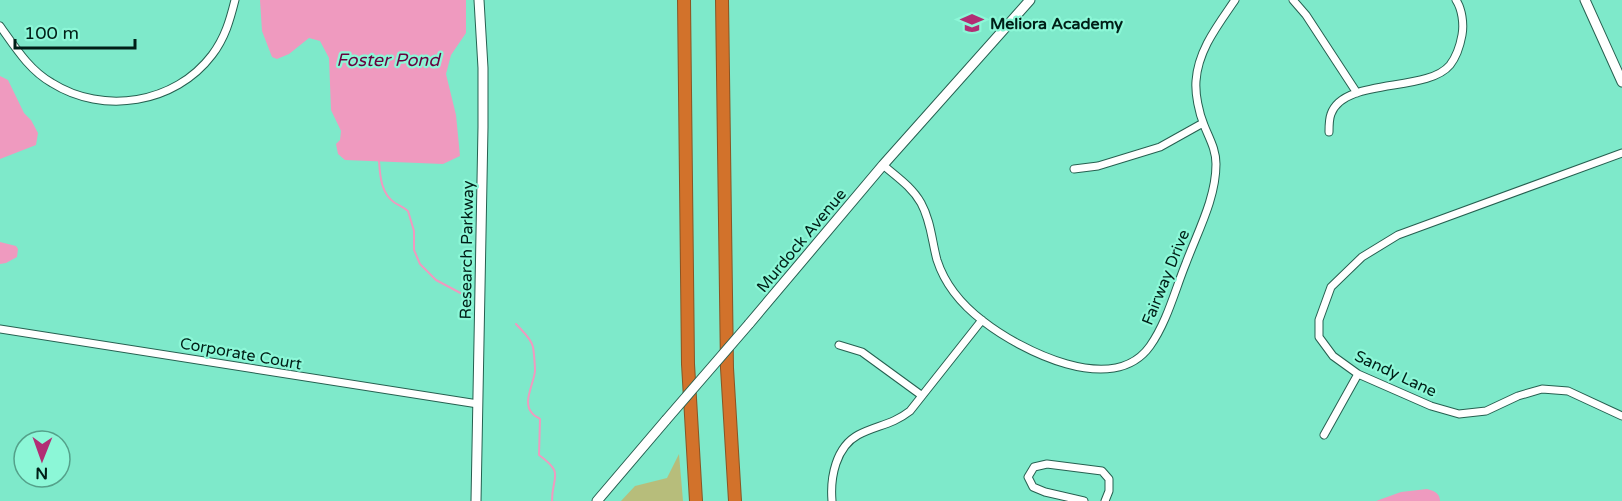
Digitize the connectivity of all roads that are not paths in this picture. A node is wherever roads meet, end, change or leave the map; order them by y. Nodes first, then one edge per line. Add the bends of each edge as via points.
1 (235, 0) edge
2 (480, 0) edge
3 (684, 0) edge
4 (722, 0) edge
5 (1030, 0) edge
6 (1234, 0) edge
7 (1293, 0) edge
8 (1456, 0) edge
9 (1585, 0) edge
10 (0, 26) edge
11 (1618, 66) edge
12 (1622, 82) edge
13 (1357, 93) junction
14 (1203, 123) junction
15 (1329, 132) dead end
16 (1622, 153) edge
17 (883, 165) junction
18 (1074, 169) dead end
19 (982, 320) junction
20 (0, 329) edge
21 (839, 345) dead end
22 (1358, 374) junction
23 (921, 395) junction
24 (478, 404) junction
25 (1622, 416) edge
26 (1324, 435) dead end
27 (477, 501) edge
28 (597, 501) edge
29 (696, 501) edge
30 (735, 501) edge
31 (832, 501) edge
32 (1083, 501) edge
33 (1105, 501) edge

1 - 10 street via 225,33 212,56 170,89 126,101 90,100 50,83 23,58
2 - 24 main road, Research Parkway via 483,127
3 - 29 highway via 688,372
4 - 30 highway via 727,368
5 - 17 main road, Murdock Avenue
6 - 14 street, Fairway Drive via 1202,51 1196,81
7 - 13 street
8 - 13 street via 1463,28 1460,49 1449,66 1433,77
9 - 11 main road
11 - 12 main road
13 - 15 street via 1336,104
14 - 18 street via 1160,147 1098,166
14 - 19 street, Fairway Drive via 1213,143 1216,162 1213,192 1150,347 1133,361 1114,368 1091,369 1064,364 1022,347
16 - 22 street, Sandy Lane via 1398,235 1362,257 1331,287 1319,320 1319,337 1333,356
17 - 19 street, Fairway Drive via 922,204 938,262 952,293
17 - 28 main road, Murdock Avenue, bridge
19 - 23 street
20 - 24 street, Corporate Court
21 - 23 street via 862,352
22 - 25 street, Sandy Lane via 1459,414 1486,411 1542,389 1568,391
22 - 26 street
23 - 31 street via 910,411 896,421 844,445 836,463
24 - 27 main road, Research Parkway
32 - 33 street via 1033,487 1028,477 1034,467 1047,464 1102,471 1109,479

